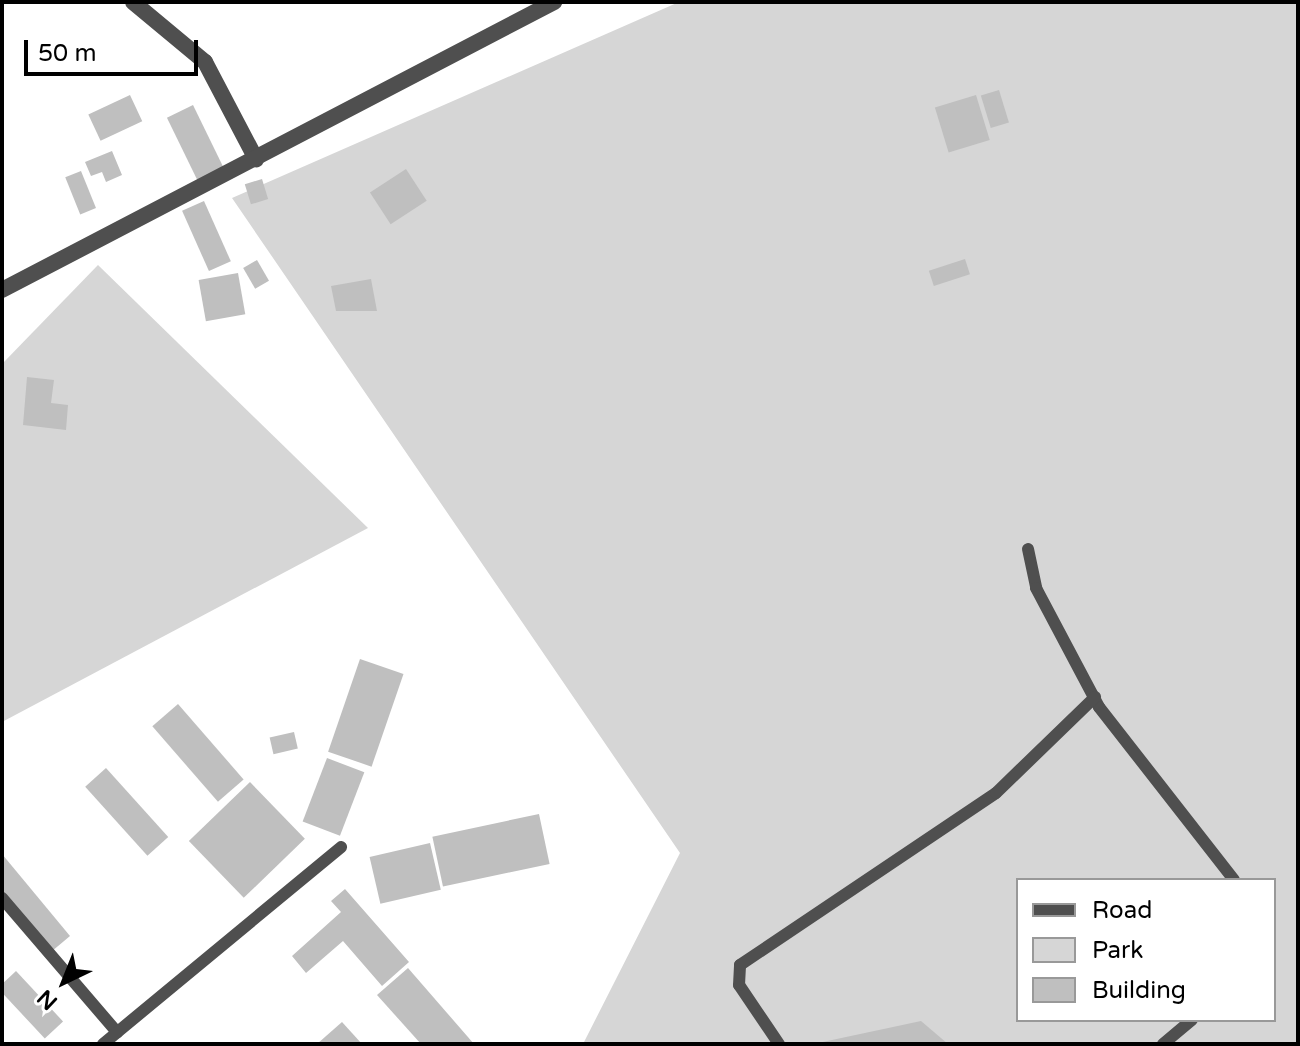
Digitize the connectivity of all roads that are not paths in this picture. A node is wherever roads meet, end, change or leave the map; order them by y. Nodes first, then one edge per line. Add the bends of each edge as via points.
1 (133, 2) edge
2 (554, 2) edge
3 (256, 159) junction
4 (2, 290) edge
5 (1028, 549) dead end
6 (1095, 697) junction
7 (341, 847) dead end
8 (1232, 878) edge
9 (2, 898) edge
10 (1190, 1022) edge
11 (117, 1032) junction
12 (103, 1044) edge
13 (779, 1044) edge
14 (1163, 1044) edge

1 - 3 street via 205,62
2 - 3 street
3 - 4 street
5 - 6 lane via 1036,588
6 - 8 lane
6 - 13 lane via 1006,786 740,965 739,985
7 - 11 lane
9 - 11 lane
10 - 14 lane
11 - 12 lane

